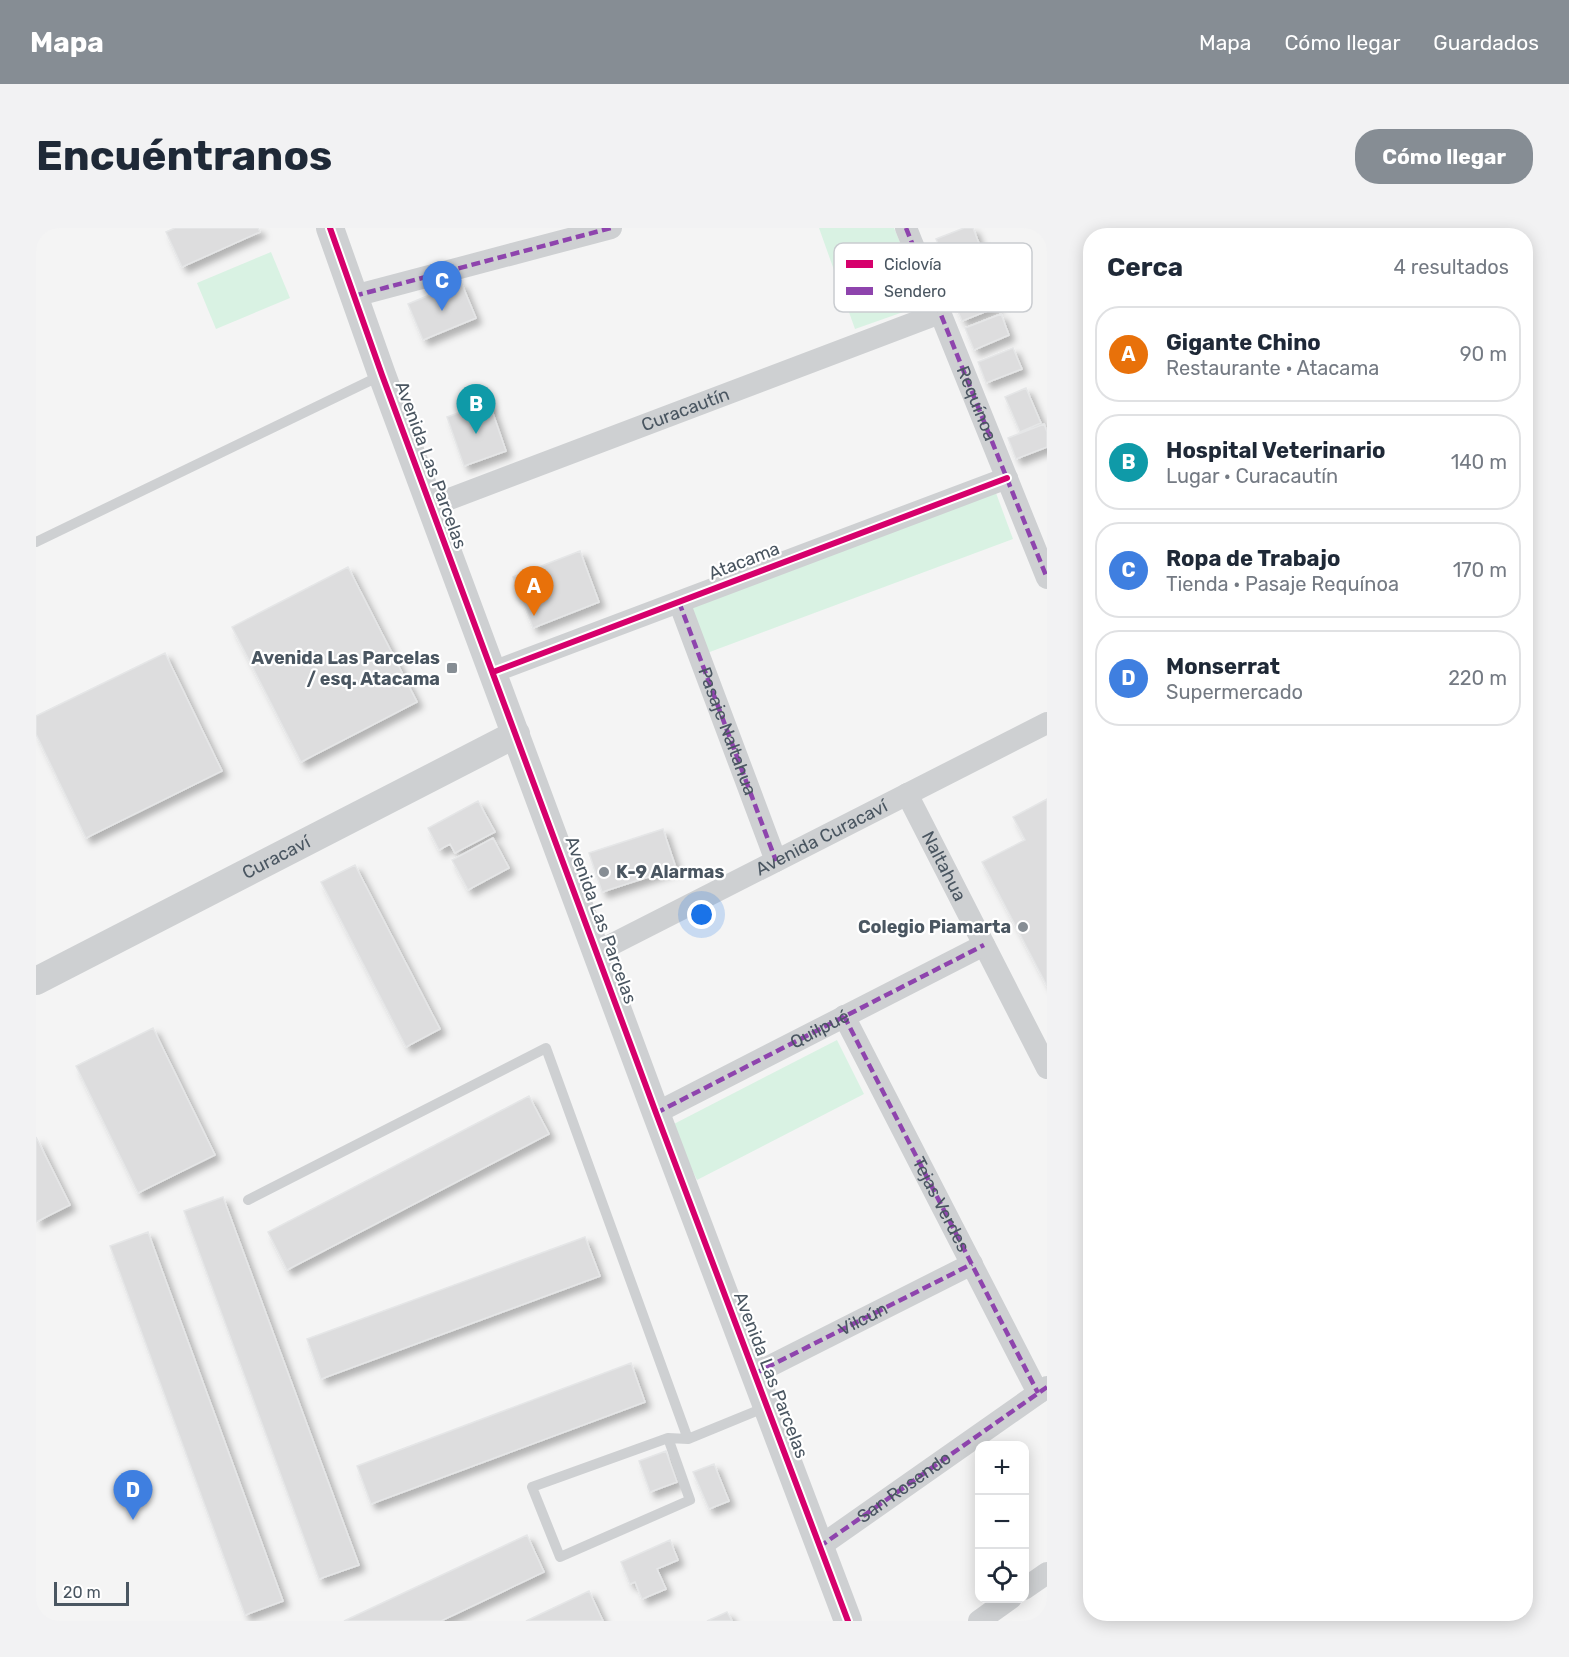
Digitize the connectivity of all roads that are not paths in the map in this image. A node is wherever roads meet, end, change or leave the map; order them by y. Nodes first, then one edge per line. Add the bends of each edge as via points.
1 (330, 228) edge
2 (611, 228) edge
3 (906, 228) edge
4 (912, 243) edge
5 (354, 296) junction
6 (940, 312) joint
7 (382, 375) junction
8 (1007, 478) junction
9 (431, 506) junction
10 (36, 542) edge
11 (1047, 578) edge
12 (679, 602) junction
13 (493, 672) junction
14 (1047, 723) edge
15 (516, 734) junction
16 (907, 794) junction
17 (776, 861) junction
18 (984, 945) junction
19 (597, 952) junction
20 (36, 981) edge
21 (844, 1016) junction
22 (1047, 1068) edge
23 (656, 1113) junction
24 (248, 1200) dead end
25 (972, 1264) junction
26 (754, 1374) junction
27 (1042, 1390) edge
28 (766, 1407) junction
29 (668, 1438) junction
30 (688, 1438) junction
31 (819, 1547) junction
32 (1047, 1573) edge
33 (1029, 1586) edge
34 (1005, 1603) edge
35 (848, 1621) edge
36 (979, 1621) edge

1 - 5 street, Avenida Las Parcelas
2 - 5 street
3 - 4 street, Requínoa
5 - 7 street, Avenida Las Parcelas
6 - 8 street, Requínoa
6 - 9 street, Curacautín
7 - 9 street, Avenida Las Parcelas
7 - 10 lane
8 - 11 street, Requínoa
8 - 12 street, Atacama
9 - 13 street, Avenida Las Parcelas
12 - 13 street, Atacama
12 - 17 street, Pasaje Naltahua
13 - 15 street, Avenida Las Parcelas
14 - 16 street, Avenida Curacaví
15 - 19 street, Avenida Las Parcelas
15 - 20 street, Curacaví
16 - 17 street, Avenida Curacaví
16 - 18 street, Naltahua
17 - 19 street, Avenida Curacaví
18 - 21 street, Quilpué
18 - 22 street, Naltahua
19 - 23 street, Avenida Las Parcelas
21 - 23 street, Quilpué
21 - 25 street, Tejas Verdes
23 - 26 street, Avenida Las Parcelas
24 - 30 lane via 546,1048
25 - 26 street, Vilcún
25 - 27 street, Tejas Verdes
26 - 28 street, Avenida Las Parcelas
27 - 31 street, San Rosendo
28 - 30 lane
28 - 31 street, Avenida Las Parcelas
29 - 29 lane via 532,1487 560,1557 690,1500
29 - 30 lane
31 - 35 street, Avenida Las Parcelas
32 - 33 street
34 - 36 street

